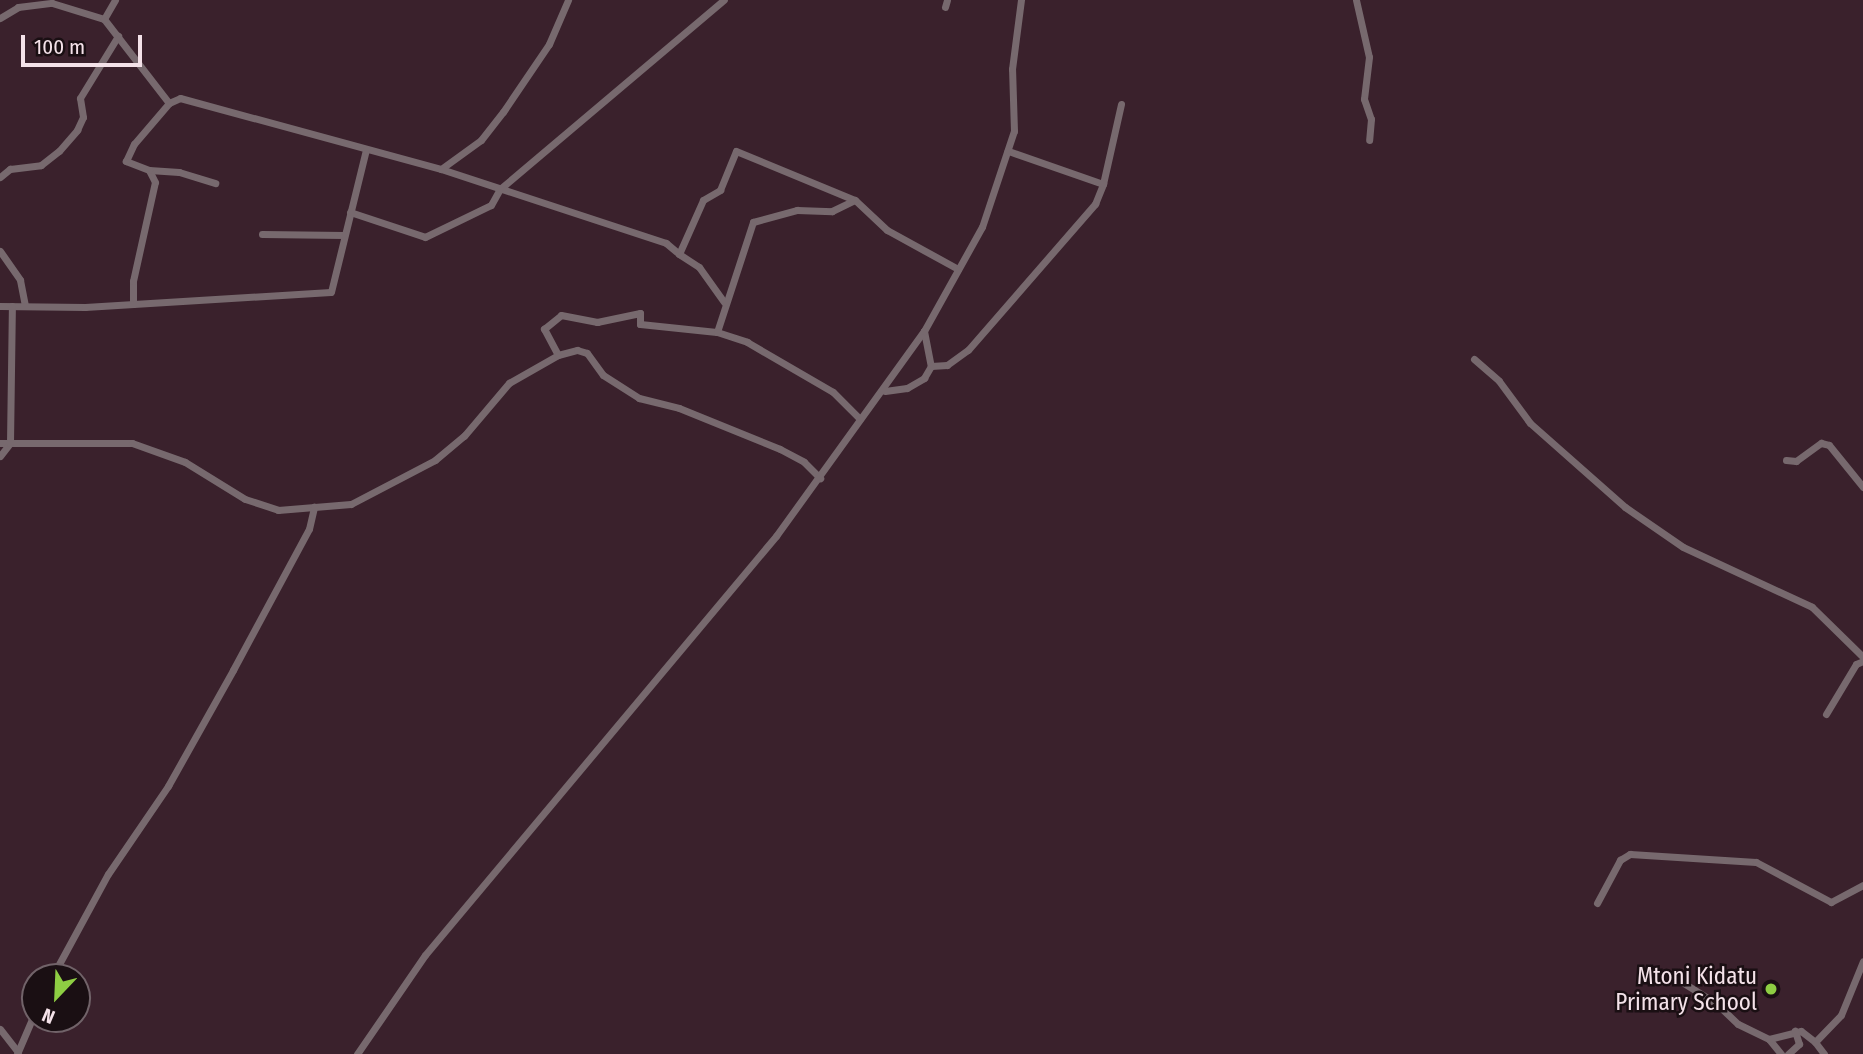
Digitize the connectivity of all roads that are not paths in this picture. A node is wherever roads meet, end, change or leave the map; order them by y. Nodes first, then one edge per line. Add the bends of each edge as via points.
1 (115, 0) edge
2 (568, 0) edge
3 (724, 0) edge
4 (1021, 0) edge
5 (1356, 0) edge
6 (0, 18) edge
7 (104, 19) junction
8 (118, 36) junction
9 (169, 103) junction
10 (1121, 104) dead end
11 (1369, 140) dead end
12 (366, 149) junction
13 (1008, 151) junction
14 (441, 169) junction
15 (149, 170) junction
16 (0, 177) edge
17 (215, 183) dead end
18 (1103, 184) junction
19 (500, 189) junction
20 (855, 200) junction
21 (350, 212) junction
22 (262, 234) dead end
23 (344, 235) junction
24 (0, 251) edge
25 (679, 254) junction
26 (958, 270) junction
27 (724, 302) junction
28 (133, 304) junction
29 (0, 306) edge
30 (12, 306) junction
31 (25, 306) junction
32 (924, 331) junction
33 (717, 332) junction
34 (558, 355) junction
35 (1474, 359) dead end
36 (931, 366) junction
37 (885, 391) junction
38 (860, 419) junction
39 (0, 443) edge
40 (10, 443) junction
41 (0, 456) edge
42 (1786, 460) dead end
43 (821, 478) junction
44 (1863, 487) edge
45 (314, 507) junction
46 (1863, 659) edge
47 (1826, 714) dead end
48 (1863, 886) edge
49 (1597, 903) dead end
50 (1863, 961) edge
51 (60, 963) edge
52 (1682, 982) dead end
53 (0, 1029) edge
54 (1795, 1031) junction
55 (26, 1033) edge
56 (1769, 1039) junction
57 (1815, 1042) junction
58 (17, 1053) edge
59 (357, 1054) edge
60 (1781, 1054) edge
61 (1788, 1054) edge
62 (1824, 1054) edge

1 - 7 street
2 - 14 street via 549,44 523,85 481,140
3 - 19 street
4 - 13 street via 1012,69 1014,131
5 - 11 street via 1369,57 1364,99 1371,119
6 - 7 street via 18,7 52,3
7 - 8 street
8 - 9 street
8 - 16 street via 80,98 80,124 59,151 41,165 10,169
9 - 12 street via 180,98
9 - 15 street via 134,144 127,161
10 - 18 street
12 - 14 street
12 - 21 street
13 - 18 street
13 - 26 street via 982,227
14 - 19 street
15 - 17 street via 179,172
15 - 28 street via 155,182 152,209 133,281
18 - 36 street via 1085,218 968,350 947,365
19 - 21 street via 491,205 425,237
19 - 25 street via 666,243
20 - 25 street via 736,151 720,190 704,200
20 - 26 street via 887,230
20 - 27 street via 832,211 797,210 753,222
21 - 23 street
22 - 23 street
23 - 28 street via 331,292
24 - 31 street via 20,280
25 - 27 street via 699,267
26 - 32 street
27 - 33 street
28 - 31 street
29 - 30 street
30 - 31 street
30 - 40 street
32 - 36 street
32 - 37 street
33 - 34 street via 640,324 640,313 597,322 561,315 544,329
33 - 38 street via 747,342 801,372 833,392
34 - 43 street via 587,353 603,374 639,398 679,408 780,450 804,462
34 - 45 street via 509,383 464,436 435,460 351,504
35 - 46 street via 1499,381 1530,424 1625,507 1683,547 1812,607
36 - 37 street via 924,378 907,388
37 - 38 street
38 - 43 street
39 - 40 street
40 - 41 street
40 - 45 street via 132,443 185,462 245,499 278,510
42 - 44 street via 1796,461 1821,443 1829,444
43 - 59 street via 425,955
45 - 51 street via 309,529 169,786 108,874
46 - 47 street via 1856,663
48 - 49 street via 1831,902 1756,862 1630,854 1620,860
50 - 57 street via 1841,1015
52 - 56 street via 1716,1003 1738,1024
53 - 58 street
54 - 56 street
54 - 57 street via 1805,1032
54 - 61 street via 1798,1044
55 - 58 street
56 - 60 street
57 - 62 street

